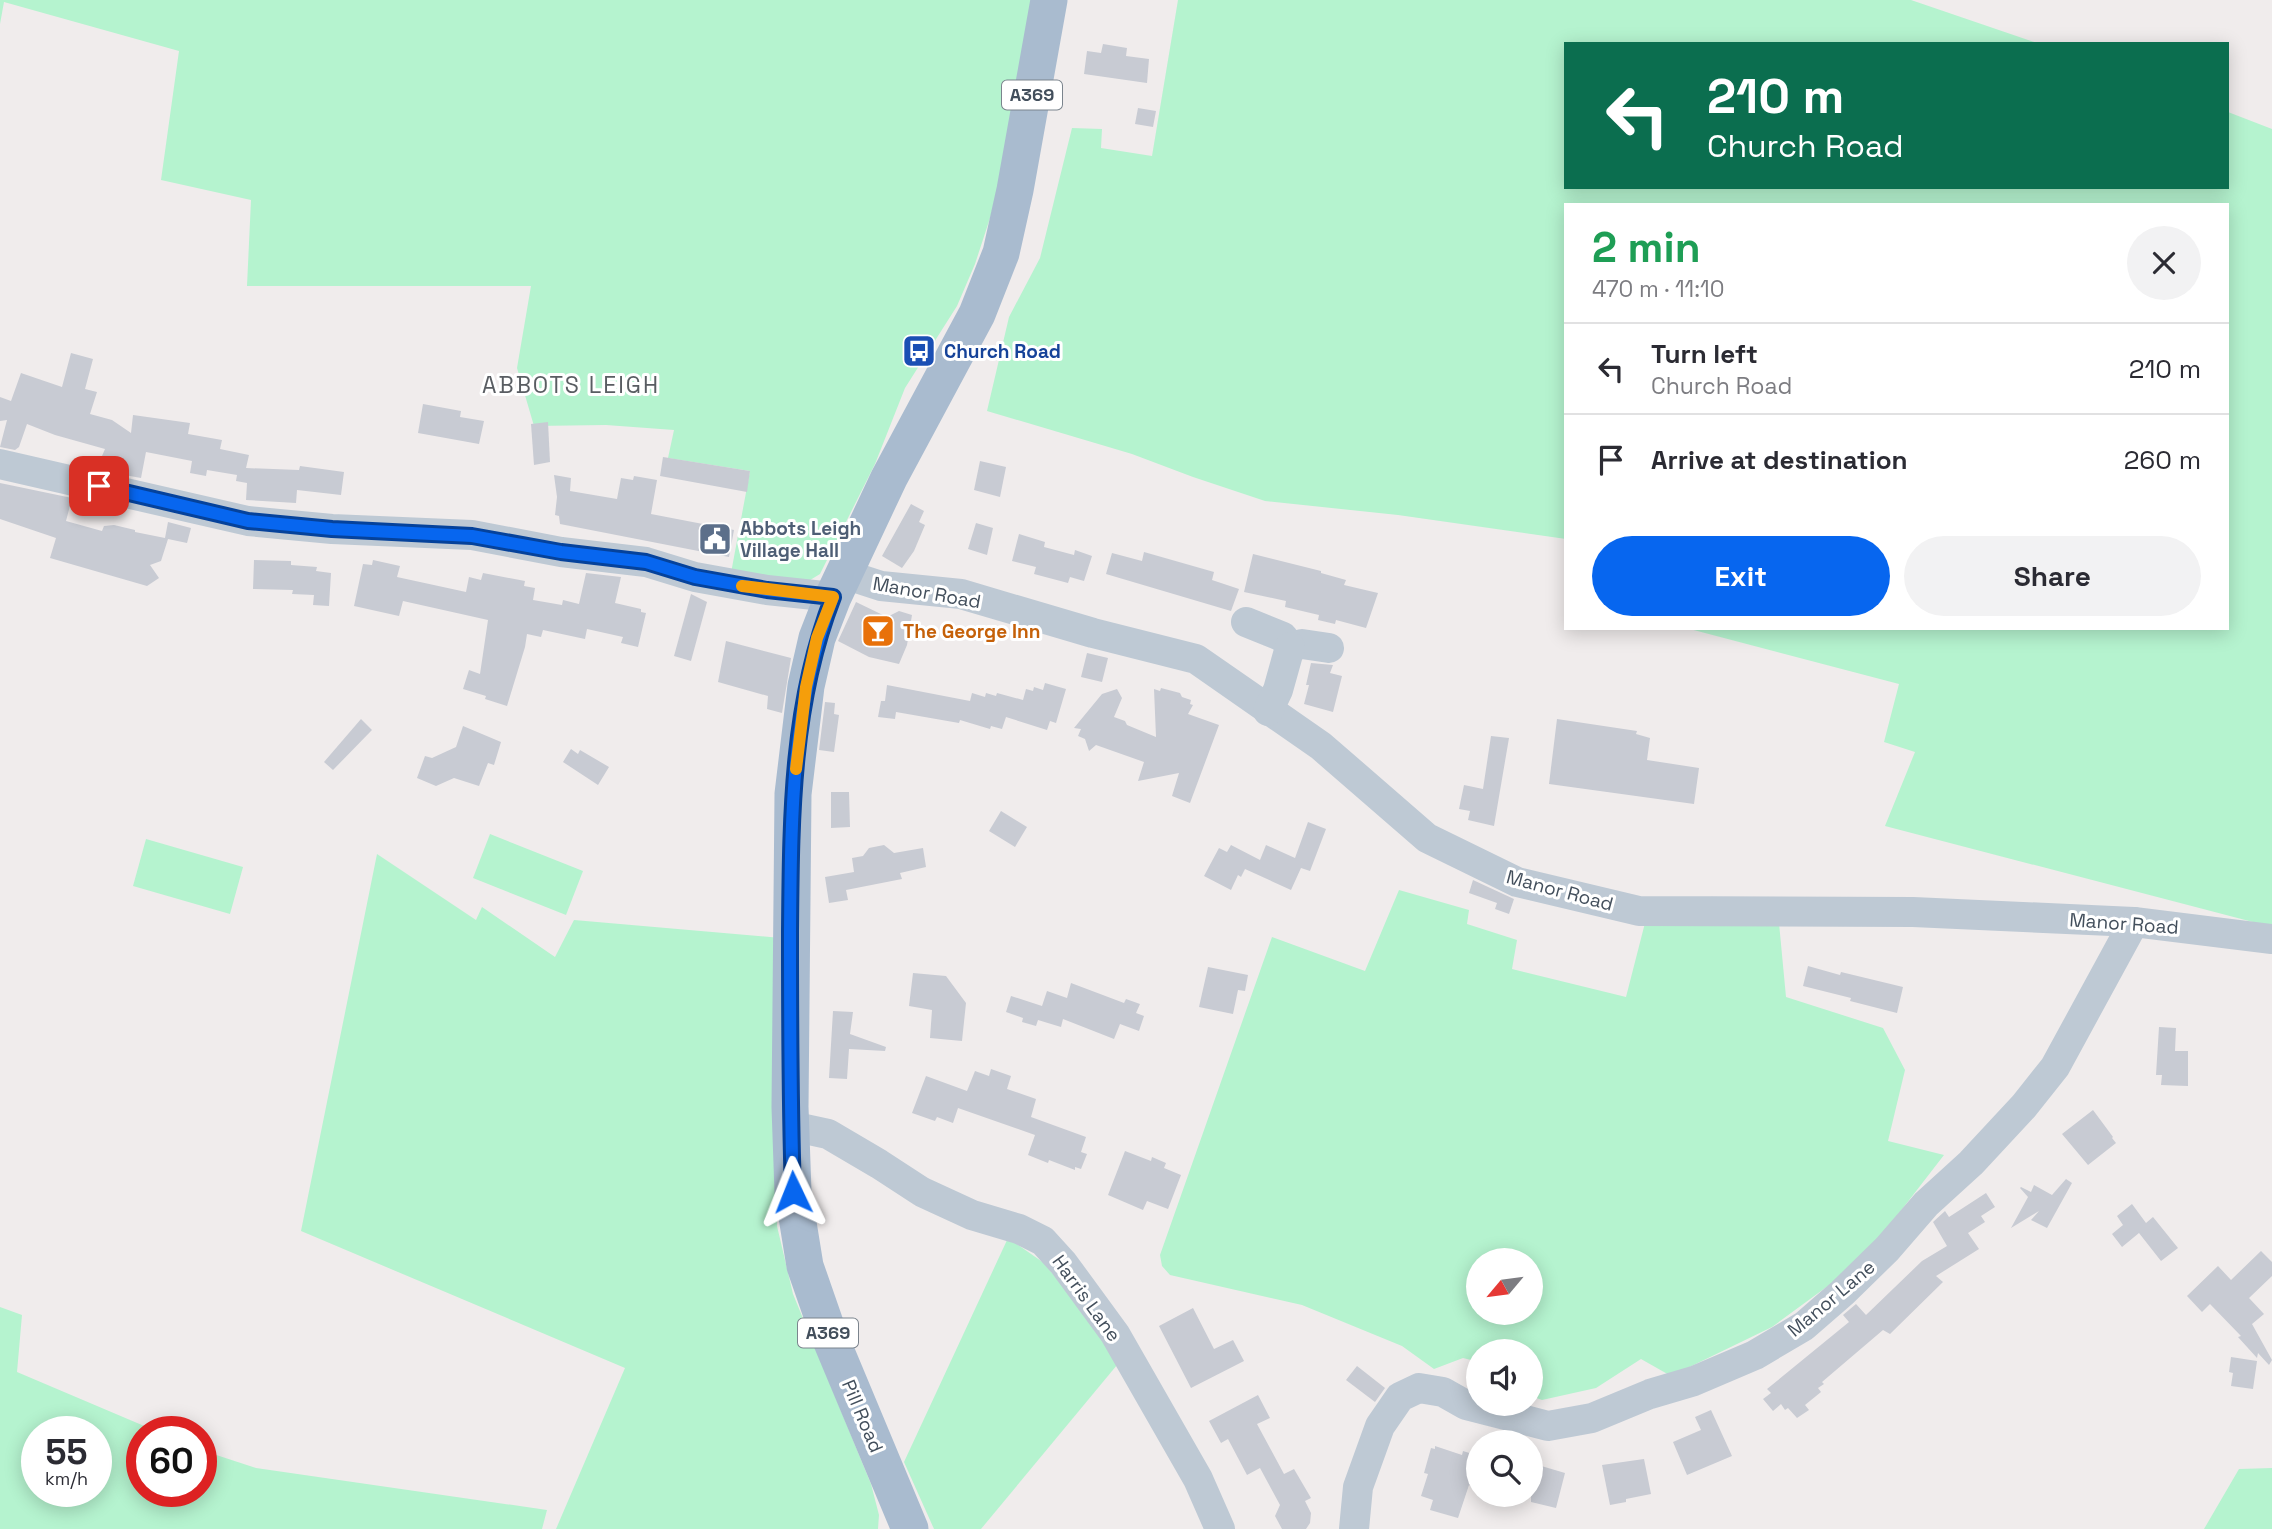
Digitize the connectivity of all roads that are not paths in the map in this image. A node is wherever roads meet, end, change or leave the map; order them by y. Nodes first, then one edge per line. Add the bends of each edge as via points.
1 (1049, 0) edge
2 (0, 464) edge
3 (838, 586) junction
4 (1245, 622) dead end
5 (1290, 647) junction
6 (1329, 648) dead end
7 (1268, 711) junction
8 (2134, 922) junction
9 (2272, 939) edge
10 (791, 1126) junction
11 (909, 1529) edge
12 (1220, 1529) edge
13 (1354, 1529) edge

1 - 3 main road, A369 via 1001,253 977,314 889,478
2 - 3 street via 248,521 472,536 646,562 695,577 767,590
3 - 7 street, Manor Road via 961,594 1196,659
3 - 10 main road, Pill Road / A369 via 817,638 806,687 793,794
4 - 5 street via 1283,638
5 - 6 street
5 - 7 street
7 - 8 street, Manor Road via 1321,746 1427,838 1517,882 1639,911 1913,912
8 - 9 street, Manor Road
8 - 13 street, Manor Lane via 2055,1067 2032,1096 1887,1249 1804,1326 1755,1355 1694,1381 1592,1418 1548,1426 1466,1405 1443,1392 1419,1388 1400,1396 1380,1426 1358,1486
10 - 11 main road, Pill Road / A369 via 793,1192 805,1266
10 - 12 street, Harris Lane via 828,1134 922,1192 1044,1241 1115,1334 1198,1479

